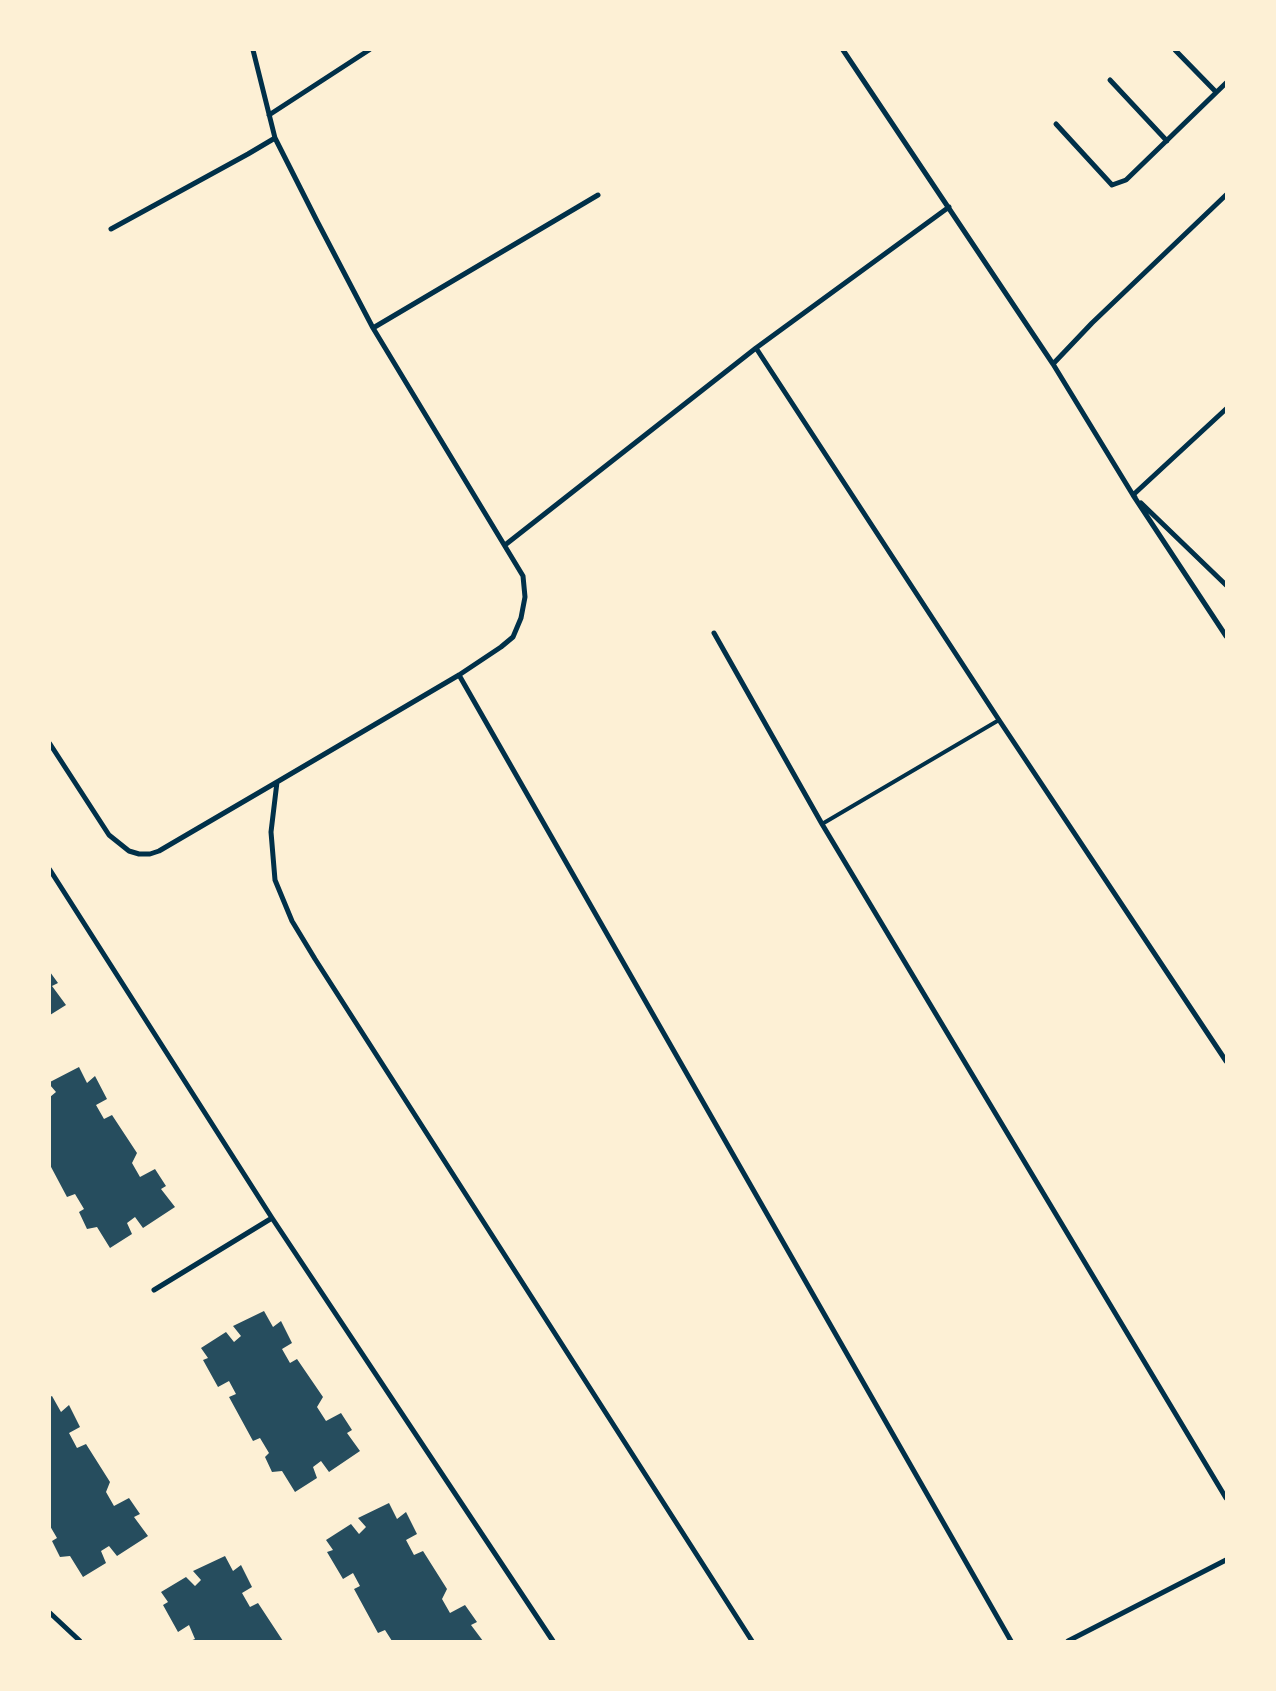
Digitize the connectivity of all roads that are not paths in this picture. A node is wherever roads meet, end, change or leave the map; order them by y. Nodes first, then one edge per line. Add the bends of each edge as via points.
1 (253, 50) edge
2 (369, 50) edge
3 (843, 50) edge
4 (1175, 50) edge
5 (1110, 80) dead end
6 (1226, 82) edge
7 (1216, 92) junction
8 (269, 114) junction
9 (1056, 124) dead end
10 (275, 138) junction
11 (1167, 141) junction
12 (598, 195) dead end
13 (1226, 195) edge
14 (949, 207) junction
15 (111, 229) dead end
16 (373, 328) junction
17 (756, 348) junction
18 (1053, 364) junction
19 (1226, 409) edge
20 (1133, 495) junction
21 (505, 546) junction
22 (1226, 585) edge
23 (714, 633) dead end
24 (1226, 636) edge
25 (459, 675) junction
26 (999, 720) junction
27 (50, 744) edge
28 (277, 782) junction
29 (822, 824) junction
30 (50, 870) edge
31 (1226, 1061) edge
32 (272, 1218) junction
33 (154, 1290) dead end
34 (1226, 1498) edge
35 (1226, 1560) edge
36 (50, 1613) edge
37 (80, 1641) edge
38 (553, 1641) edge
39 (752, 1641) edge
40 (1011, 1641) edge
41 (1068, 1641) edge

1 - 8 street
2 - 8 street
3 - 14 street
4 - 7 street
5 - 11 street
6 - 7 street
7 - 11 street
8 - 10 street
9 - 11 street via 1112,185 1126,180
10 - 15 street
10 - 16 street
12 - 16 street
13 - 18 street
14 - 17 street
14 - 18 street
16 - 21 street
17 - 21 street
17 - 26 street
18 - 20 street
19 - 20 street
20 - 22 street
20 - 24 street
21 - 25 street via 523,576 525,597 521,618 512,637
23 - 29 street
25 - 28 street
25 - 40 street
26 - 29 lane
26 - 31 street
27 - 28 street via 109,835 119,845 138,854 159,851
28 - 39 street via 271,832 275,880 292,921
29 - 34 street
30 - 32 street
32 - 33 street
32 - 38 street
35 - 41 street
36 - 37 street

